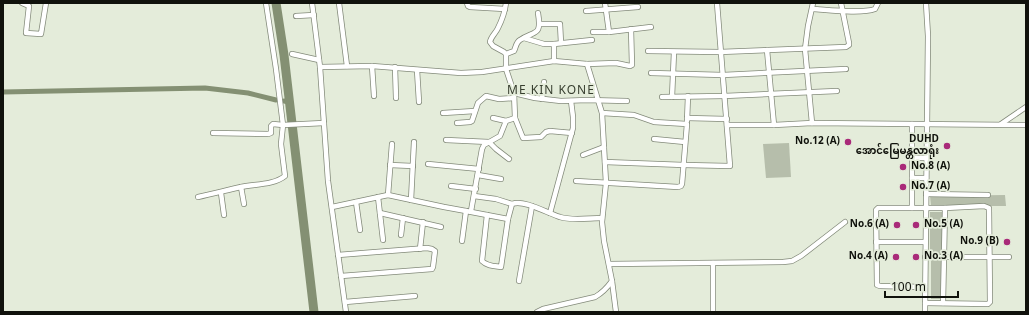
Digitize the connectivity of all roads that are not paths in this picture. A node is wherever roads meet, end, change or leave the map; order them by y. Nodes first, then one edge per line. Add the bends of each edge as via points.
1 (22, 3) edge
2 (46, 3) edge
3 (266, 3) edge
4 (312, 3) edge
5 (339, 3) edge
6 (467, 3) edge
7 (506, 3) edge
8 (605, 3) edge
9 (717, 3) edge
10 (813, 3) edge
11 (841, 3) edge
12 (878, 3) edge
13 (926, 3) edge
14 (638, 7) dead end
15 (813, 9) junction
16 (606, 10) junction
17 (586, 11) dead end
18 (843, 11) junction
19 (504, 12) junction
20 (538, 13) dead end
21 (314, 15) junction
22 (296, 16) dead end
23 (540, 24) junction
24 (651, 27) dead end
25 (631, 29) junction
26 (593, 32) dead end
27 (609, 32) junction
28 (524, 38) junction
29 (592, 40) dead end
30 (561, 43) junction
31 (554, 44) junction
32 (805, 49) junction
33 (767, 50) junction
34 (648, 51) dead end
35 (674, 52) junction
36 (720, 52) junction
37 (292, 54) dead end
38 (506, 54) junction
39 (319, 60) junction
40 (554, 60) junction
41 (587, 64) junction
42 (347, 66) junction
43 (372, 66) junction
44 (320, 67) junction
45 (395, 67) junction
46 (846, 68) dead end
47 (506, 69) junction
48 (417, 70) junction
49 (807, 71) junction
50 (769, 72) junction
51 (651, 73) dead end
52 (674, 74) junction
53 (722, 75) junction
54 (544, 82) dead end
55 (837, 91) dead end
56 (809, 92) junction
57 (772, 94) junction
58 (514, 95) junction
59 (374, 96) dead end
60 (672, 96) junction
61 (688, 96) junction
62 (724, 96) junction
63 (662, 97) dead end
64 (396, 98) dead end
65 (542, 99) junction
66 (598, 100) junction
67 (627, 100) dead end
68 (571, 101) junction
69 (419, 102) dead end
70 (1026, 107) edge
71 (475, 110) junction
72 (443, 113) dead end
73 (602, 113) junction
74 (492, 118) dead end
75 (515, 118) junction
76 (687, 118) junction
77 (727, 119) junction
78 (506, 121) junction
79 (324, 123) junction
80 (457, 123) dead end
81 (812, 123) junction
82 (687, 124) junction
83 (912, 124) junction
84 (927, 124) junction
85 (1001, 124) junction
86 (1026, 124) edge
87 (283, 125) junction
88 (727, 125) junction
89 (774, 125) junction
90 (212, 133) dead end
91 (572, 133) junction
92 (654, 139) dead end
93 (446, 140) dead end
94 (414, 142) dead end
95 (489, 142) junction
96 (685, 142) junction
97 (392, 144) dead end
98 (604, 147) junction
99 (583, 155) dead end
100 (912, 158) junction
101 (926, 158) junction
102 (509, 159) dead end
103 (605, 162) junction
104 (428, 164) dead end
105 (390, 165) junction
106 (684, 165) junction
107 (413, 166) junction
108 (479, 169) junction
109 (478, 176) junction
110 (912, 178) junction
111 (926, 178) junction
112 (501, 179) dead end
113 (576, 181) dead end
114 (606, 183) junction
115 (451, 186) dead end
116 (241, 187) junction
117 (476, 189) junction
118 (221, 193) junction
119 (926, 194) junction
120 (388, 195) junction
121 (988, 195) dead end
122 (474, 196) junction
123 (198, 197) dead end
124 (378, 197) junction
125 (412, 200) junction
126 (356, 202) junction
127 (244, 204) dead end
128 (512, 204) junction
129 (532, 206) junction
130 (332, 208) junction
131 (912, 208) junction
132 (926, 208) junction
133 (945, 208) junction
134 (468, 211) junction
135 (380, 213) junction
136 (550, 213) junction
137 (488, 215) junction
138 (224, 216) dead end
139 (402, 218) junction
140 (602, 218) junction
141 (508, 219) junction
142 (423, 222) junction
143 (845, 222) dead end
144 (441, 227) dead end
145 (360, 230) dead end
146 (401, 235) dead end
147 (383, 240) dead end
148 (462, 240) dead end
149 (876, 242) junction
150 (925, 242) junction
151 (420, 249) junction
152 (338, 255) junction
153 (925, 257) junction
154 (945, 257) junction
155 (1009, 257) dead end
156 (989, 258) junction
157 (712, 263) junction
158 (609, 264) junction
159 (341, 276) junction
160 (519, 281) dead end
161 (612, 281) junction
162 (925, 287) junction
163 (415, 296) dead end
164 (344, 302) junction
165 (925, 302) junction
166 (943, 303) junction
167 (346, 312) edge
168 (537, 312) edge
169 (616, 312) edge
170 (713, 312) edge
171 (924, 312) edge

1 - 2 street via 29,6 26,33 41,34
3 - 87 street
4 - 21 street
5 - 42 street
6 - 19 street via 470,7
7 - 19 street
8 - 16 street
9 - 36 street
10 - 15 street
11 - 18 street
12 - 18 street via 875,9 871,10
13 - 84 street
14 - 16 street
15 - 18 street
15 - 32 street
16 - 17 street
16 - 27 street
18 - 32 street via 849,46
19 - 38 street via 490,42
20 - 23 street
21 - 22 street
21 - 39 street
23 - 28 street via 539,30
23 - 30 street via 560,24
24 - 25 street
25 - 27 street
25 - 41 street via 631,65
26 - 27 street
28 - 31 street
28 - 38 street via 518,42 514,51
29 - 30 street
30 - 31 street
31 - 40 street
32 - 33 street
32 - 49 street
33 - 36 street
33 - 50 street
34 - 35 street
35 - 36 street
35 - 52 street
36 - 53 street
37 - 39 street
38 - 47 street
39 - 44 street
40 - 41 street
40 - 47 street
41 - 66 street
42 - 43 street
42 - 44 street
43 - 45 street
43 - 59 street
44 - 79 street
45 - 48 street
45 - 64 street
46 - 49 street
47 - 48 street via 461,73
47 - 58 street
48 - 69 street
49 - 50 street
49 - 56 street
50 - 53 street
50 - 57 street
51 - 52 street
52 - 53 street
52 - 60 street
53 - 62 street
54 - 65 street
55 - 56 street
56 - 57 street
56 - 81 street
57 - 62 street
57 - 89 street
58 - 65 street
58 - 71 street via 499,99 486,96
58 - 75 street
60 - 61 street
60 - 63 street
61 - 62 street
61 - 76 street
62 - 77 street
65 - 68 street
66 - 67 street
66 - 68 street
66 - 73 street
68 - 91 street
70 - 85 street
71 - 72 street
71 - 80 street via 472,121
73 - 82 street via 634,115 654,122
73 - 98 street
74 - 78 street
75 - 78 street
75 - 91 street via 525,139 541,137 550,131
76 - 77 street
76 - 82 street
77 - 88 street
78 - 95 street via 500,136
79 - 87 street
79 - 130 street
81 - 83 street
81 - 89 street
82 - 96 street
83 - 84 street
83 - 100 street
84 - 85 street
84 - 101 street
85 - 86 street
87 - 90 street via 273,124 271,133 268,134
87 - 116 street via 281,144 286,176 274,182
88 - 89 street
88 - 106 street via 730,166
91 - 136 street
92 - 96 street
93 - 95 street
94 - 107 street
95 - 102 street
95 - 108 street via 482,148
96 - 106 street
97 - 105 street
98 - 99 street
98 - 103 street
100 - 101 street
100 - 110 street
101 - 111 street
103 - 106 street
103 - 114 street
104 - 108 street
105 - 107 street
105 - 120 street
106 - 114 street via 682,184 678,187
107 - 125 street
108 - 109 street
109 - 112 street
109 - 117 street
110 - 111 street
110 - 131 street
111 - 119 street
113 - 114 street
114 - 140 street
115 - 117 street
116 - 118 street
116 - 127 street
117 - 122 street
118 - 123 street
118 - 138 street
119 - 121 street
119 - 132 street
120 - 124 street
120 - 125 street
122 - 128 street
122 - 134 street
124 - 126 street
124 - 135 street
125 - 134 street
126 - 130 street
126 - 145 street
128 - 129 street via 516,202
128 - 141 street
129 - 136 street
129 - 160 street
130 - 152 street
131 - 132 street
131 - 149 street via 878,208
132 - 133 street
132 - 150 street
133 - 154 street
133 - 156 street via 989,208
134 - 137 street
134 - 148 street
135 - 139 street
135 - 147 street
136 - 140 street via 561,218
137 - 141 street
137 - 141 street via 481,258 483,263 491,266 501,267
139 - 142 street
139 - 146 street
140 - 158 street
142 - 144 street
142 - 151 street
143 - 157 street via 792,261
149 - 150 street
149 - 162 street via 877,285
150 - 153 street
151 - 152 street
151 - 159 street via 432,248 435,251 432,269
152 - 159 street
153 - 154 street
153 - 162 street
154 - 156 street
154 - 166 street
155 - 156 street
156 - 166 street via 988,304
157 - 158 street
157 - 170 street
158 - 161 street
159 - 164 street
161 - 168 street via 600,294
161 - 169 street
162 - 165 street
163 - 164 street
164 - 167 street
165 - 166 street
165 - 171 street

